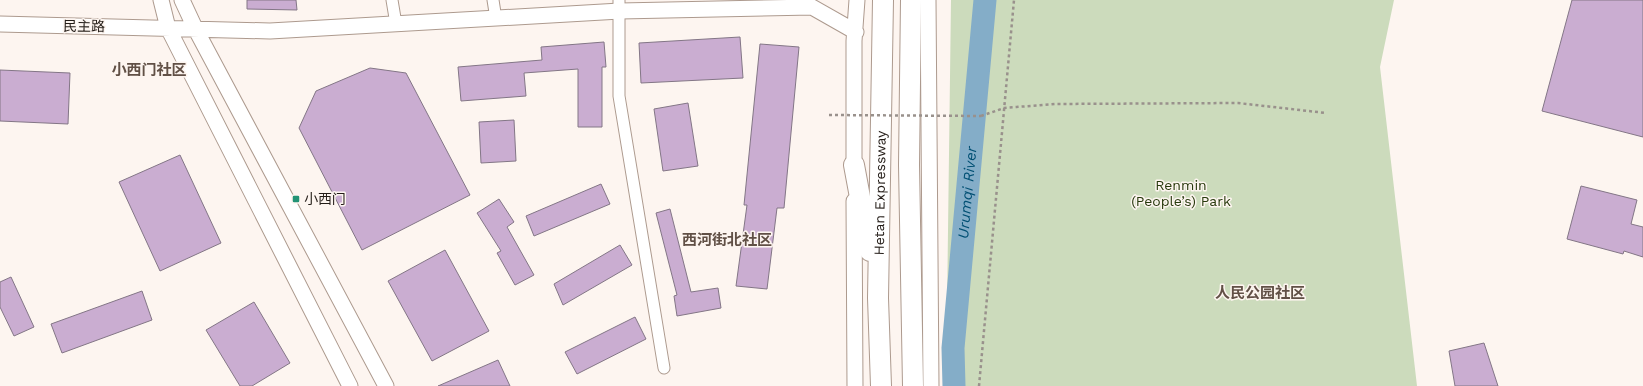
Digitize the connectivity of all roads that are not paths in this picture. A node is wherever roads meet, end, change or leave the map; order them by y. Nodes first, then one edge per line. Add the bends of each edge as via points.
1 (161, 0) edge
2 (182, 0) edge
3 (392, 0) edge
4 (494, 0) edge
5 (856, 0) edge
6 (878, 0) edge
7 (883, 0) edge
8 (928, 0) edge
9 (911, 5) edge
10 (619, 6) edge
11 (496, 19) junction
12 (0, 24) edge
13 (396, 24) junction
14 (168, 28) junction
15 (195, 28) junction
16 (856, 32) junction
17 (883, 34) junction
18 (854, 165) junction
19 (878, 298) junction
20 (664, 368) dead end
21 (350, 386) edge
22 (386, 386) edge
23 (855, 386) edge
24 (881, 386) edge
25 (913, 386) edge
26 (931, 386) edge

1 - 14 street
2 - 15 street
3 - 13 street
4 - 11 street
5 - 16 street
6 - 17 highway
7 - 17 highway, Hetan Expressway
8 - 26 street
9 - 25 highway, Hetan Expressway via 908,164
10 - 11 street, 民主路
10 - 16 street, 民主路 via 812,7
10 - 20 street via 619,96
11 - 13 street, 民主路
12 - 14 street, 民主路
13 - 15 street, 民主路 via 270,31
14 - 15 street, 民主路
14 - 21 street
15 - 22 street
16 - 18 street
17 - 19 highway, Hetan Expressway
18 - 19 highway
18 - 23 street
19 - 24 highway, Hetan Expressway

